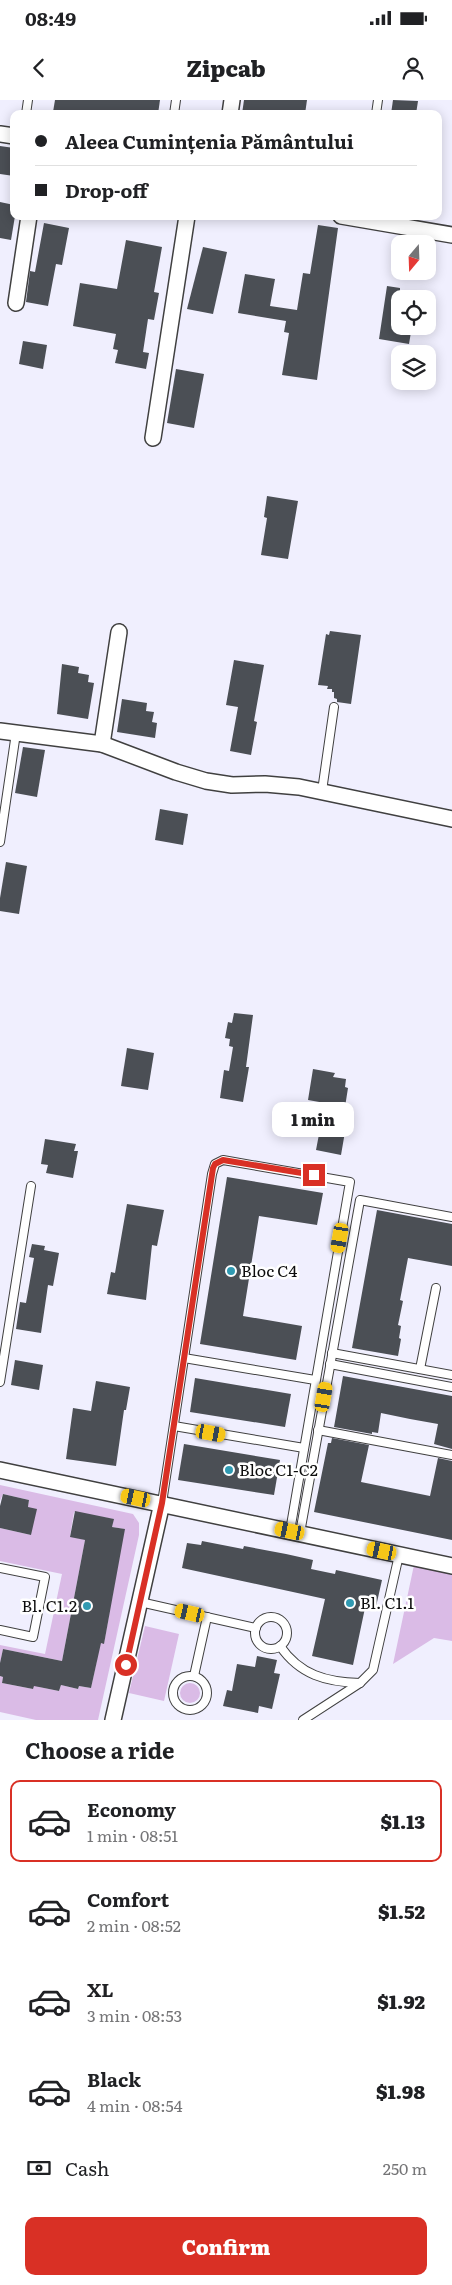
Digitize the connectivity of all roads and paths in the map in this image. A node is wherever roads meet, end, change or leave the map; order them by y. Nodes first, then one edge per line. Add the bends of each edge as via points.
1 (28, 220) edge
2 (186, 220) edge
3 (369, 220) edge
4 (452, 235) edge
5 (16, 304) dead end
6 (153, 438) dead end
7 (119, 632) dead end
8 (334, 707) dead end
9 (0, 730) edge
10 (16, 733) junction
11 (102, 744) junction
12 (322, 791) junction
13 (452, 819) edge
14 (0, 842) edge
15 (31, 1186) dead end
16 (452, 1217) edge
17 (436, 1288) dead end
18 (332, 1353) junction
19 (184, 1358) junction
20 (330, 1364) junction
21 (420, 1369) junction
22 (452, 1375) edge
23 (316, 1380) junction
24 (0, 1382) edge
25 (452, 1387) edge
26 (174, 1426) junction
27 (318, 1430) junction
28 (304, 1448) junction
29 (452, 1455) edge
30 (0, 1470) edge
31 (162, 1503) junction
32 (295, 1532) junction
33 (399, 1554) junction
34 (452, 1566) edge
35 (0, 1568) edge
36 (140, 1602) junction
37 (207, 1617) junction
38 (256, 1628) junction
39 (0, 1630) edge
40 (280, 1646) junction
41 (194, 1676) junction
42 (360, 1683) junction
43 (114, 1720) edge
44 (303, 1720) edge

1 - 5 street
2 - 6 street
3 - 4 street
7 - 11 street
8 - 12 lane
9 - 10 street
10 - 11 street
10 - 14 lane
11 - 12 street via 206,781
12 - 13 street
15 - 24 lane
16 - 18 lane via 360,1200
17 - 21 lane
18 - 20 lane
18 - 21 lane
19 - 23 lane
19 - 23 lane via 213,1168 223,1160 232,1161 350,1182
19 - 26 lane
20 - 25 lane
20 - 27 lane
21 - 22 lane
23 - 28 lane
26 - 28 lane
26 - 31 lane
27 - 29 lane
27 - 32 lane
28 - 32 lane
30 - 31 street
31 - 32 street
31 - 36 street
32 - 33 street
33 - 34 street
33 - 42 lane via 373,1670
35 - 39 lane via 44,1577 33,1637
36 - 37 lane
36 - 43 street
37 - 38 lane
37 - 41 lane
38 - 40 lane via 256,1638 262,1646 271,1649
38 - 40 lane via 266,1618 281,1620 287,1634
40 - 42 lane via 308,1672 334,1682
41 - 41 lane via 183,1677 173,1691 179,1706 190,1710 196,1710 205,1703 208,1692 204,1682
42 - 44 lane

